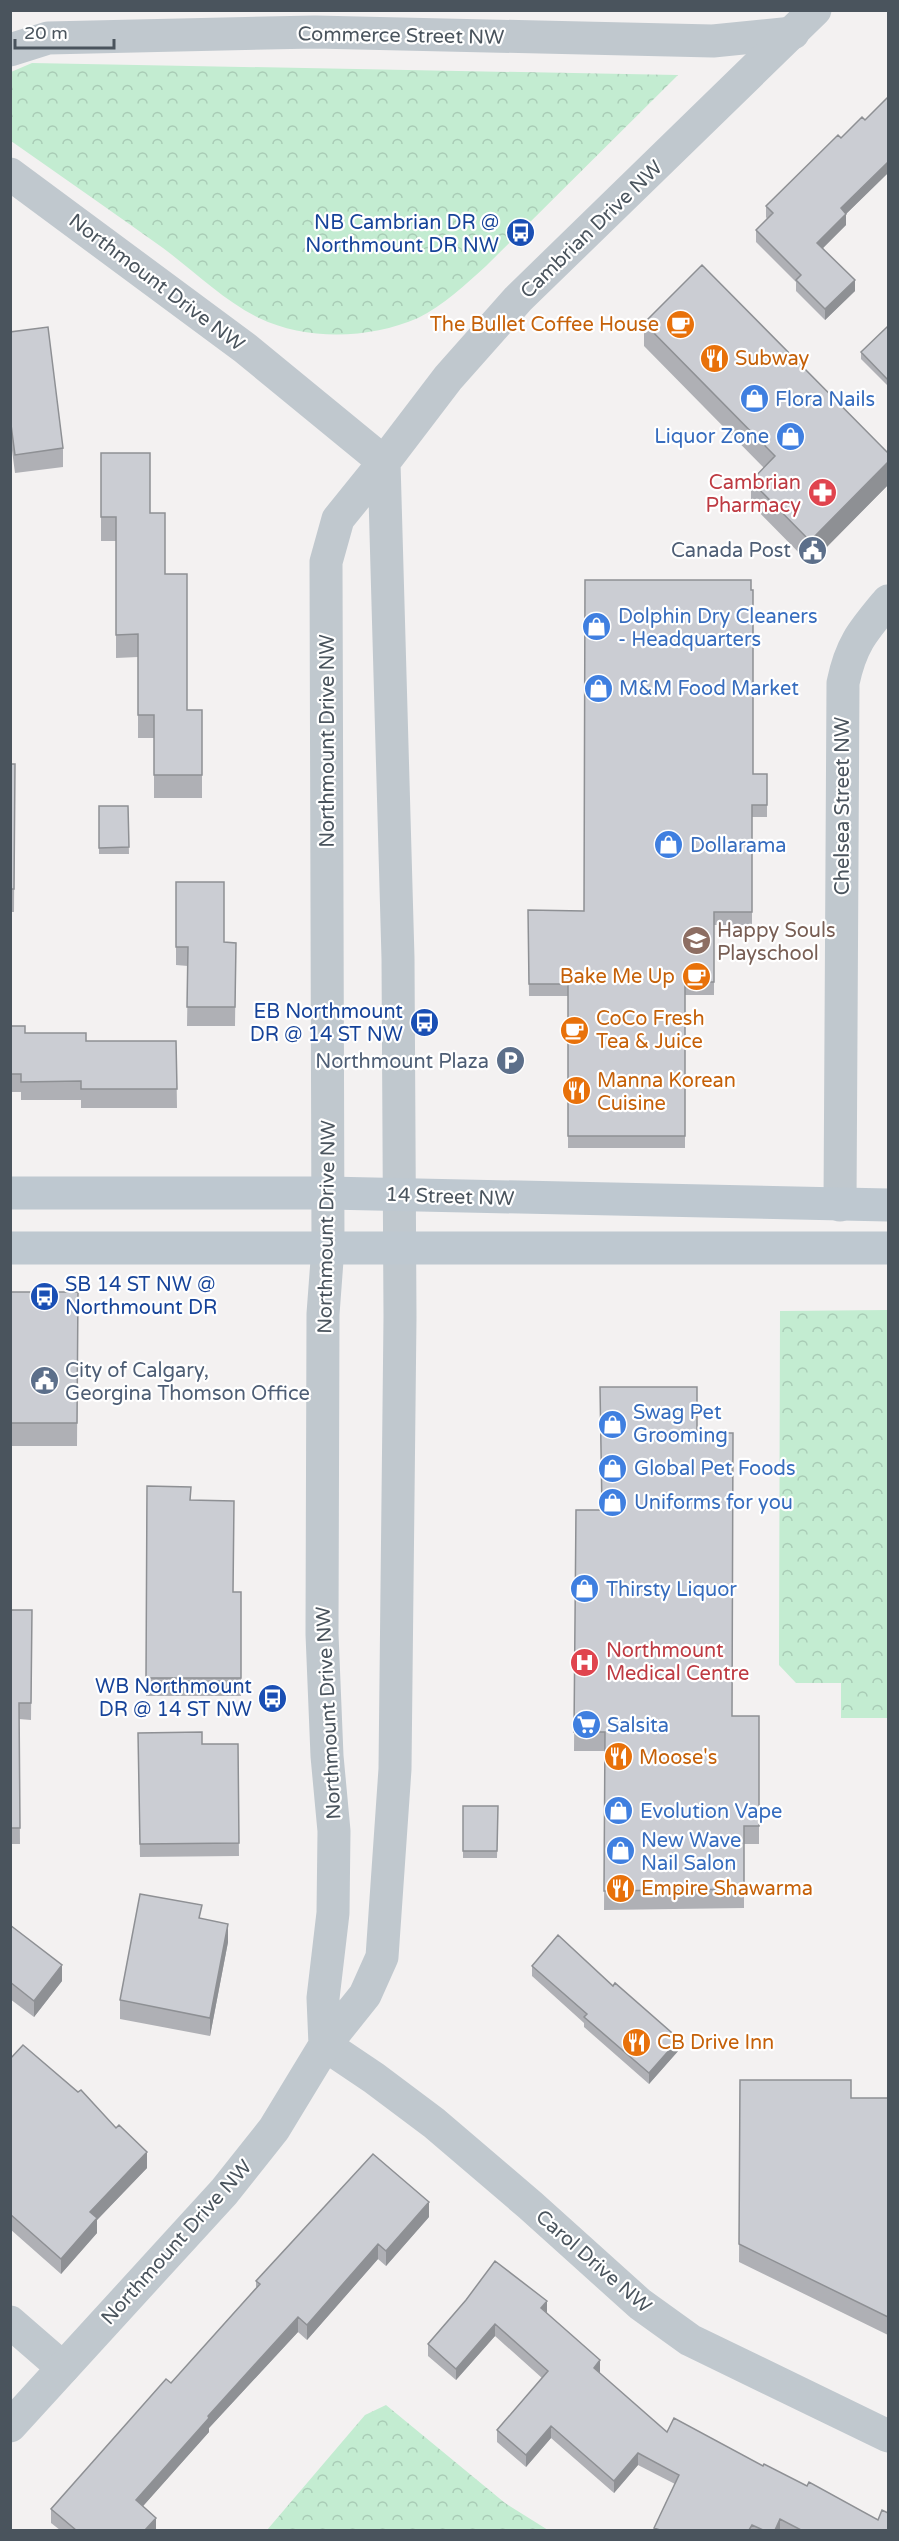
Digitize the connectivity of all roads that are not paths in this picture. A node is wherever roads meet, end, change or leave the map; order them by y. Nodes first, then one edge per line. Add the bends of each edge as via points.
1 (313, 21) edge
2 (804, 22) edge
3 (10, 50) edge
4 (10, 174) edge
5 (384, 462) junction
6 (888, 601) edge
7 (10, 1192) edge
8 (328, 1193) junction
9 (399, 1194) junction
10 (840, 1205) junction
11 (888, 1205) edge
12 (328, 1247) junction
13 (399, 1247) junction
14 (10, 1248) edge
15 (888, 1248) edge
16 (325, 2045) junction
17 (10, 2322) edge
18 (63, 2368) junction
19 (10, 2426) edge
20 (888, 2436) edge

1 - 2 street, Commerce Street NW via 713,41
1 - 3 street, Commerce Street NW via 48,38
2 - 5 street, Cambrian Drive NW via 518,300 448,378
4 - 5 street, Northmount Drive NW via 245,348
5 - 8 street, Northmount Drive NW via 338,519 326,561
5 - 9 street, Northmount Drive NW via 398,957
6 - 10 street, Chelsea Street NW via 863,631 849,656 843,683
7 - 8 main road, 14 Street NW
8 - 9 main road, 14 Street NW
8 - 12 street, Northmount Drive NW
9 - 10 main road, 14 Street NW
9 - 13 street, Northmount Drive NW
10 - 11 main road, 14 Street NW
12 - 13 main road
12 - 14 main road
12 - 16 street, Northmount Drive NW via 322,1634 334,1831 333,1913 323,1998
13 - 15 main road
13 - 16 street, Northmount Drive NW via 395,1769 382,1958 365,1995
16 - 18 street, Northmount Drive NW via 274,2130 224,2192
16 - 20 street, Carol Drive NW via 434,2123 640,2304 690,2340
17 - 18 street
18 - 19 street, Northmount Drive NW

